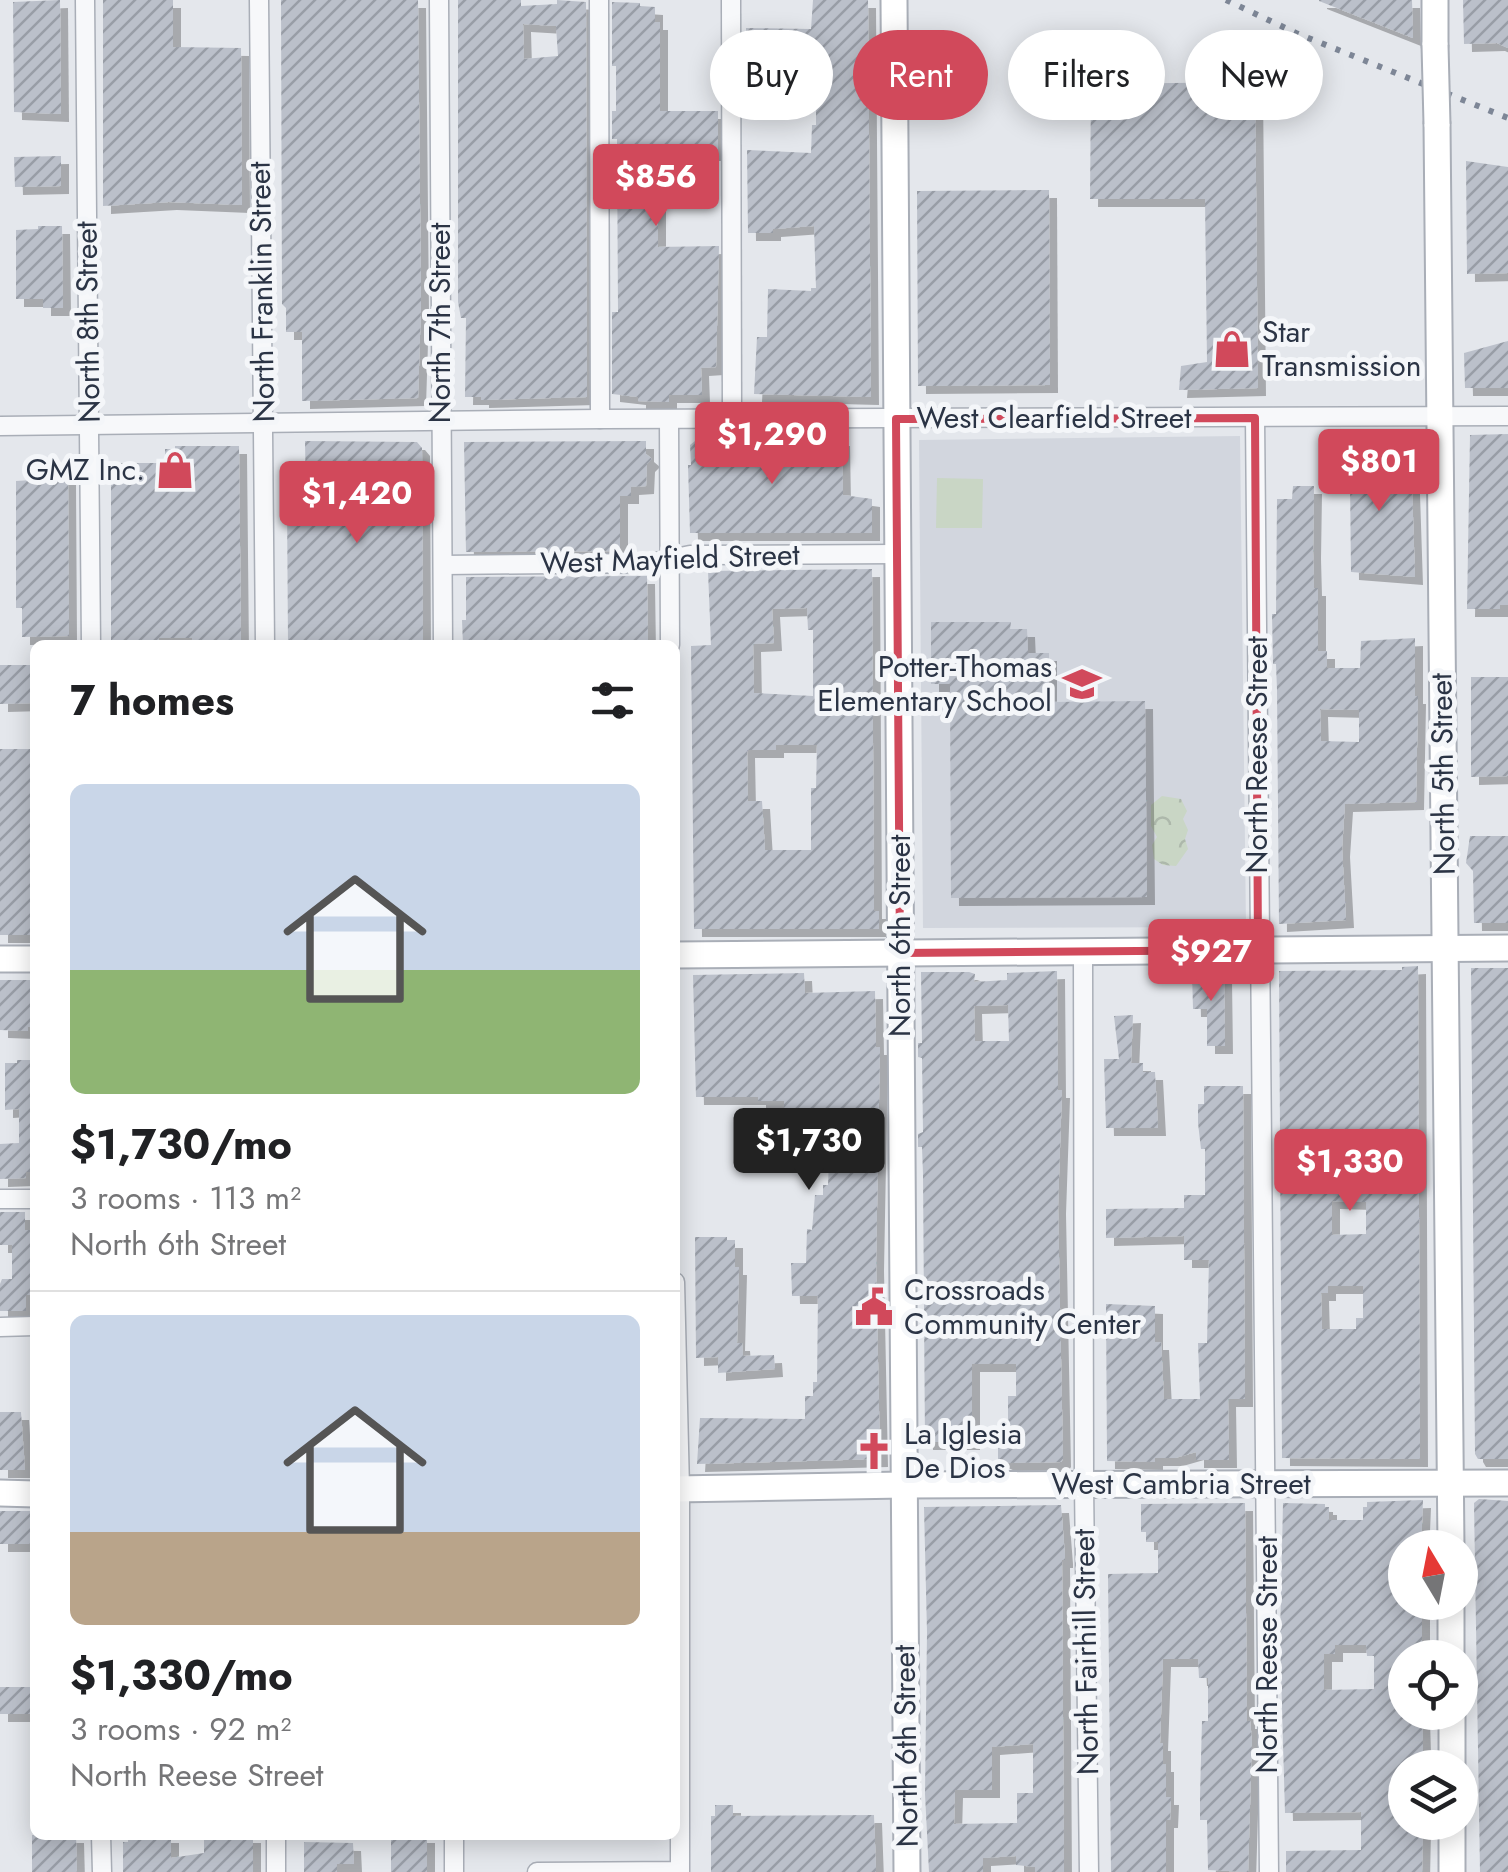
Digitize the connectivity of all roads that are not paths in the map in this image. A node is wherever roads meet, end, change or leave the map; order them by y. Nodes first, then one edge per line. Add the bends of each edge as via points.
1 (85, 0) edge
2 (259, 0) edge
3 (438, 0) edge
4 (599, 0) edge
5 (731, 0) edge
6 (894, 0) edge
7 (1435, 0) edge
8 (1440, 416) junction
9 (1508, 416) edge
10 (1255, 418) junction
11 (732, 419) junction
12 (896, 419) junction
13 (600, 420) junction
14 (669, 420) junction
15 (441, 422) junction
16 (264, 425) junction
17 (0, 426) edge
18 (90, 426) junction
19 (897, 554) junction
20 (670, 560) junction
21 (443, 565) junction
22 (91, 640) edge
23 (265, 640) edge
24 (443, 640) edge
25 (670, 640) edge
26 (1444, 948) junction
27 (1508, 948) edge
28 (1258, 950) junction
29 (1083, 952) junction
30 (900, 953) junction
31 (680, 954) edge
32 (0, 958) edge
33 (30, 959) edge
34 (0, 1199) edge
35 (30, 1199) edge
36 (30, 1326) edge
37 (0, 1327) edge
38 (1450, 1483) junction
39 (1508, 1483) edge
40 (903, 1484) junction
41 (1266, 1484) junction
42 (1084, 1485) junction
43 (680, 1489) edge
44 (0, 1494) edge
45 (30, 1494) edge
46 (1451, 1530) edge
47 (101, 1840) edge
48 (276, 1840) edge
49 (454, 1840) edge
50 (680, 1840) edge
51 (1452, 1840) edge
52 (680, 1871) edge
53 (102, 1872) edge
54 (276, 1872) edge
55 (454, 1872) edge
56 (538, 1872) edge
57 (907, 1872) edge
58 (1089, 1872) edge
59 (1269, 1872) edge
60 (1452, 1872) edge

1 - 18 street, North 8th Street
2 - 16 street, North Franklin Street
3 - 15 street, North 7th Street
4 - 13 street
5 - 11 street
6 - 12 street, North 6th Street
7 - 8 street, North 5th Street, bridge
8 - 9 street, West Clearfield Street
8 - 10 street, West Clearfield Street
8 - 26 street, North 5th Street
10 - 12 street, West Clearfield Street
10 - 28 street, North Reese Street
11 - 12 street, West Clearfield Street
11 - 14 street, West Clearfield Street
12 - 19 street, North 6th Street
13 - 14 street, West Clearfield Street
13 - 15 street, West Clearfield Street
14 - 20 street
15 - 16 street, West Clearfield Street
15 - 21 street, North 7th Street
16 - 18 street, West Clearfield Street
16 - 23 street, North Franklin Street
17 - 18 street, West Clearfield Street
18 - 22 street, North 8th Street
19 - 20 street, West Mayfield Street
19 - 30 street, North 6th Street
20 - 21 street, West Mayfield Street
20 - 25 street
21 - 24 street, North 7th Street
26 - 27 street
26 - 28 street
26 - 38 street, North 5th Street
28 - 29 street
28 - 41 street, North Reese Street
29 - 30 street
29 - 42 street, North Fairhill Street
30 - 31 street
30 - 40 street, North 6th Street
32 - 33 street
34 - 35 street
36 - 37 street
38 - 39 street, West Cambria Street
38 - 41 street, West Cambria Street
38 - 46 street, North 5th Street
40 - 42 street, West Cambria Street
40 - 43 street, West Cambria Street
40 - 57 street, North 6th Street
41 - 42 street, West Cambria Street
41 - 59 street, North Reese Street
42 - 58 street, North Fairhill Street
44 - 45 street
47 - 53 street
48 - 54 street
49 - 55 street
50 - 52 street
51 - 60 street
52 - 56 street

